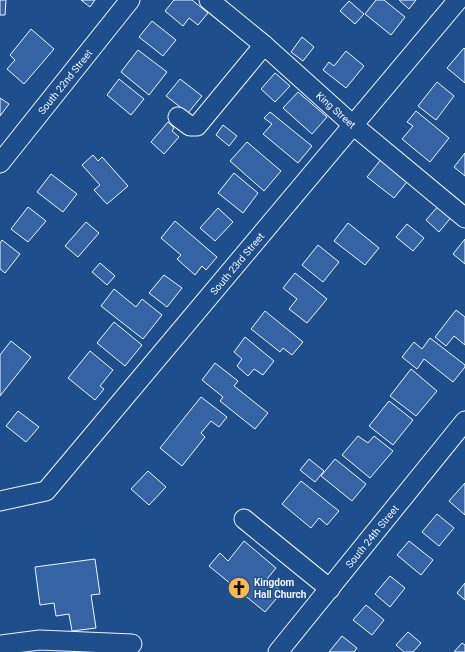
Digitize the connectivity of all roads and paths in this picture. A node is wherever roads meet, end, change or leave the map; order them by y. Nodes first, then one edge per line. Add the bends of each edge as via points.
1 (130, 0) edge
2 (209, 0) edge
3 (458, 0) edge
4 (264, 45) junction
5 (178, 117) dead end
6 (353, 125) junction
7 (0, 163) edge
8 (465, 218) edge
9 (465, 421) edge
10 (0, 501) edge
11 (244, 519) dead end
12 (330, 588) junction
13 (132, 644) dead end
14 (0, 645) edge
15 (278, 652) edge

1 - 7 street, South 22nd Street
2 - 4 street, King Street
3 - 6 street, South 23rd Street
4 - 5 street via 197,126 190,126
4 - 6 street, King Street
6 - 8 street, King Street
6 - 10 street, South 23rd Street via 46,491
9 - 12 street, South 24th Street
11 - 12 street
12 - 15 street, South 24th Street
13 - 14 street via 40,640

